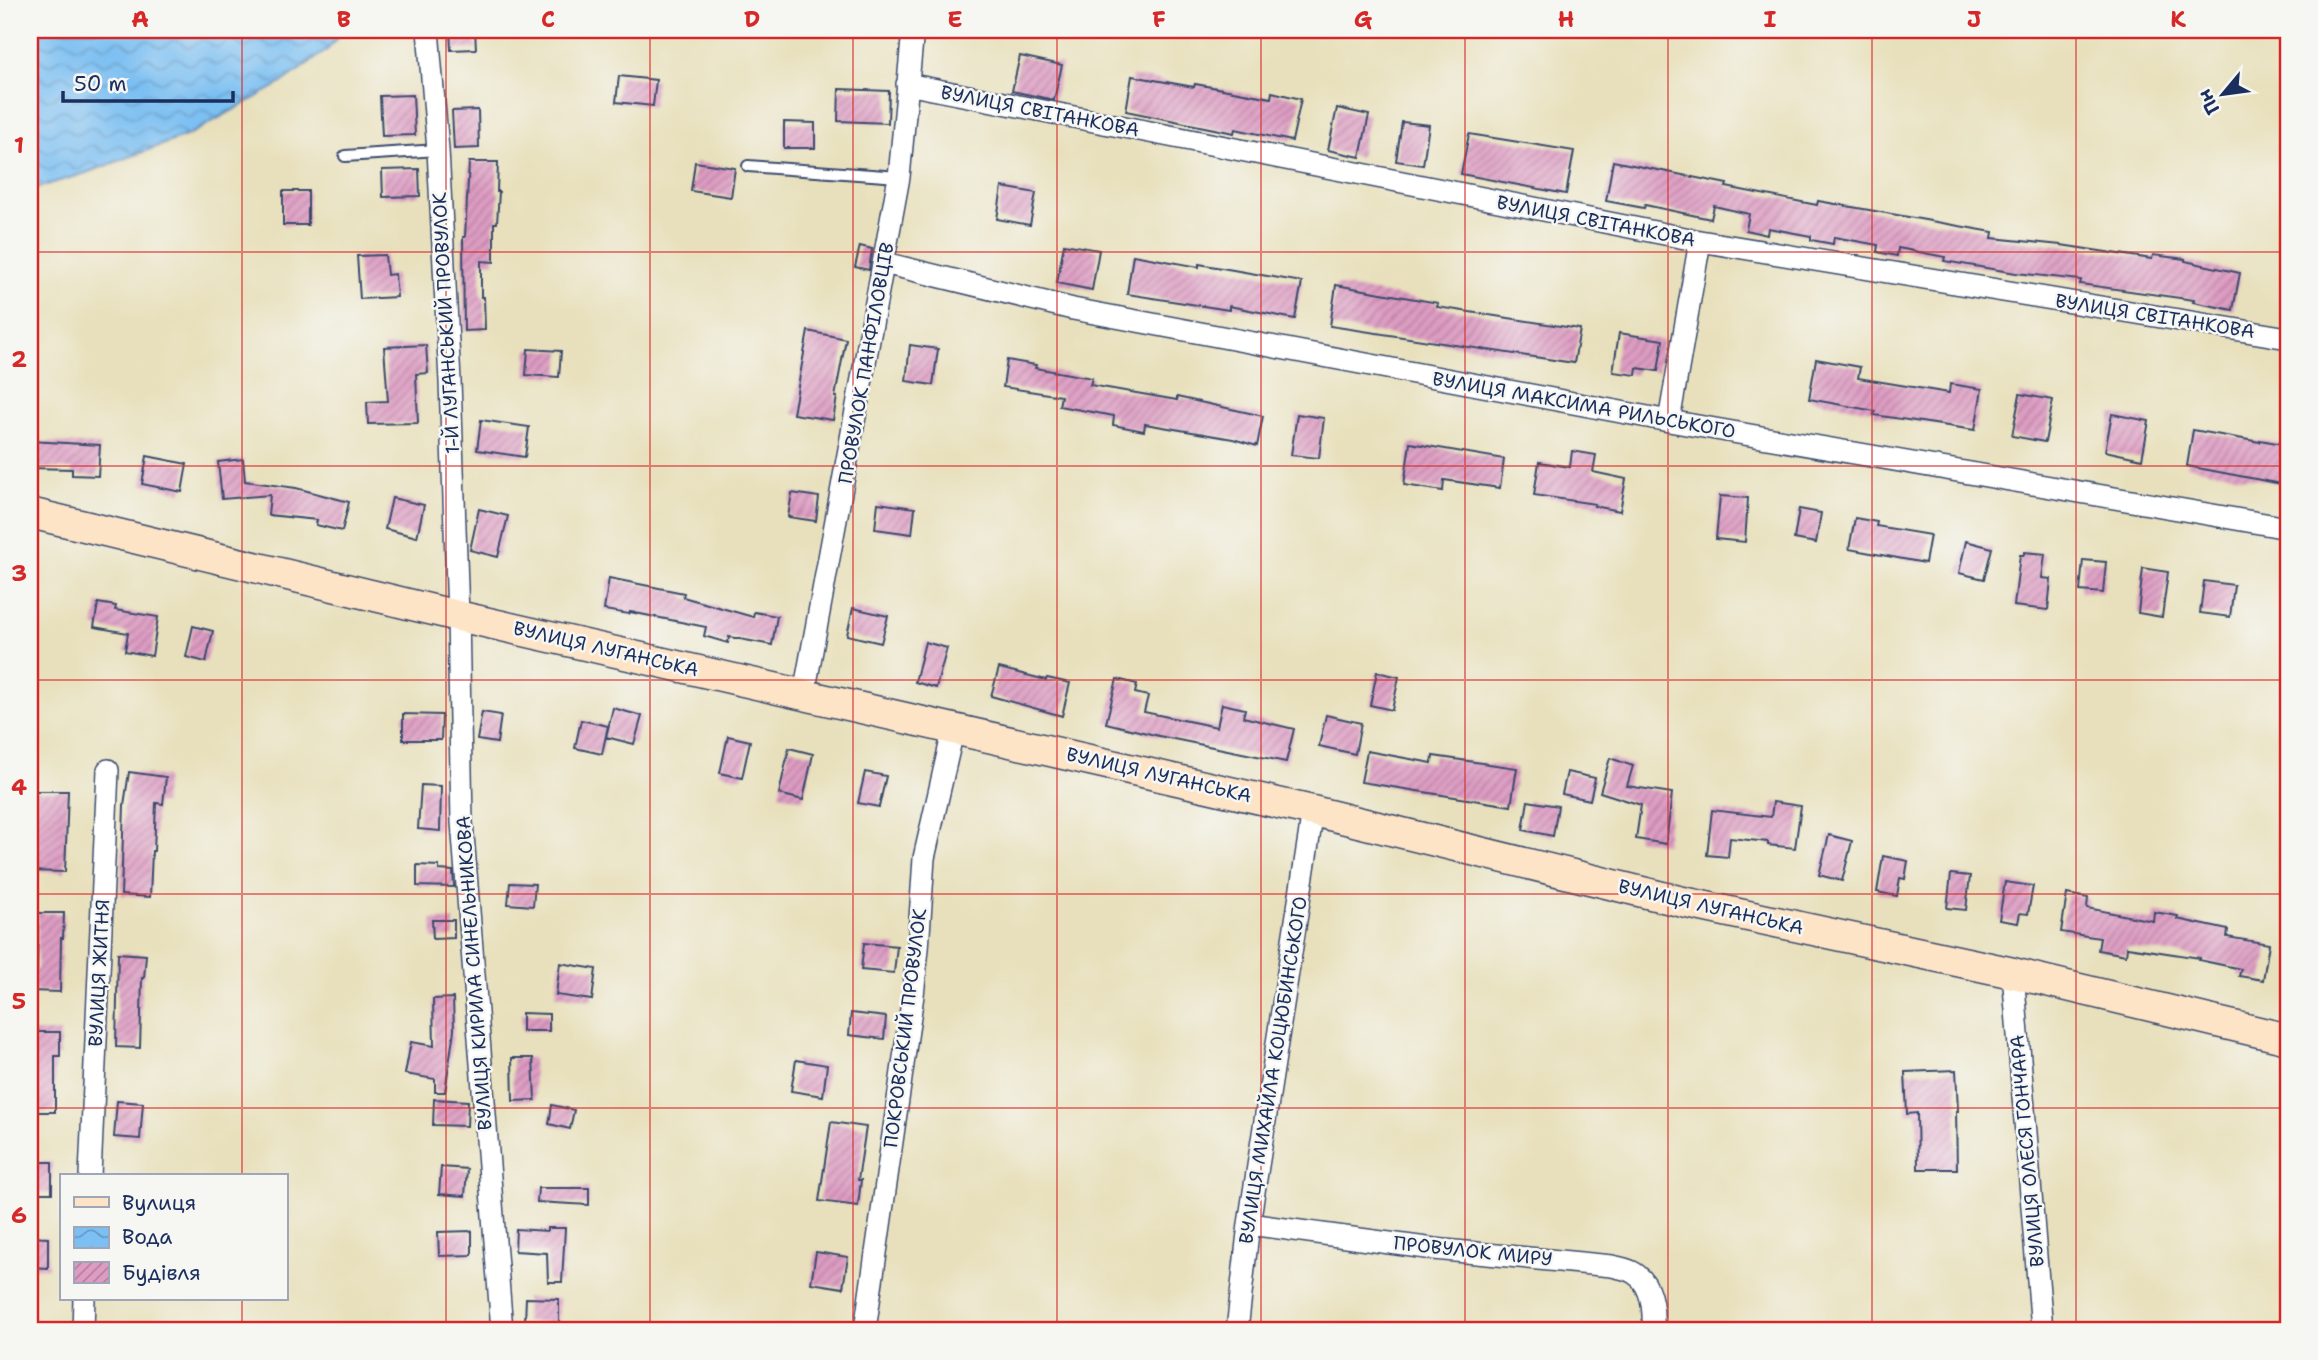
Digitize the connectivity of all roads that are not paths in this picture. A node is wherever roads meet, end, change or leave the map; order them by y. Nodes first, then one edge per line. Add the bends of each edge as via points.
1 (428, 30) edge
2 (913, 30) edge
3 (907, 85) junction
4 (438, 150) junction
5 (345, 156) dead end
6 (748, 166) dead end
7 (899, 177) junction
8 (1700, 241) junction
9 (884, 263) junction
10 (2288, 338) edge
11 (1669, 421) junction
12 (30, 513) edge
13 (2288, 528) edge
14 (458, 616) junction
15 (804, 694) junction
16 (954, 727) junction
17 (108, 770) dead end
18 (1312, 811) junction
19 (2013, 973) junction
20 (2288, 1039) edge
21 (90, 1174) edge
22 (1249, 1224) junction
23 (84, 1300) edge
24 (83, 1330) edge
25 (502, 1330) edge
26 (865, 1330) edge
27 (1237, 1330) edge
28 (1653, 1330) edge
29 (2042, 1330) edge

1 - 4 street, 1-Й ЛУГАНСЬКИЙ ПРОВУЛОК
2 - 3 street, ПРОВУЛОК ПАНФІЛОВЦІВ
3 - 7 street, ПРОВУЛОК ПАНФІЛОВЦІВ
3 - 8 street, ВУЛИЦЯ СВІТАНКОВА
4 - 5 lane
4 - 14 street, 1-Й ЛУГАНСЬКИЙ ПРОВУЛОК
6 - 7 lane
7 - 9 street, ПРОВУЛОК ПАНФІЛОВЦІВ
8 - 10 street, ВУЛИЦЯ СВІТАНКОВА
8 - 11 street
9 - 11 street, ВУЛИЦЯ МАКСИМА РИЛЬСЬКОГО via 1073,309
9 - 15 street, ПРОВУЛОК ПАНФІЛОВЦІВ
11 - 13 street, ВУЛИЦЯ МАКСИМА РИЛЬСЬКОГО
12 - 14 main road, ВУЛИЦЯ ЛУГАНСЬКА
14 - 15 main road, ВУЛИЦЯ ЛУГАНСЬКА
14 - 25 street, ВУЛИЦЯ КИРИЛА СИНЕЛЬНИКОВА via 462,822
15 - 16 main road, ВУЛИЦЯ ЛУГАНСЬКА
16 - 18 main road, ВУЛИЦЯ ЛУГАНСЬКА
16 - 26 street, ПОКРОВСЬКИЙ ПРОВУЛОК via 924,858 913,995
17 - 21 street, ВУЛИЦЯ ЖИТНЯ
18 - 19 main road, ВУЛИЦЯ ЛУГАНСЬКА via 1684,902
18 - 22 street, ВУЛИЦЯ МИХАЙЛА КОЦЮБИНСЬКОГО
19 - 20 main road, ВУЛИЦЯ ЛУГАНСЬКА
19 - 29 street, ВУЛИЦЯ ОЛЕСЯ ГОНЧАРА
22 - 27 street, ВУЛИЦЯ МИХАЙЛА КОЦЮБИНСЬКОГО
22 - 28 street, ПРОВУЛОК МИРУ via 1434,1249 1612,1266 1634,1273 1646,1286
23 - 24 street

